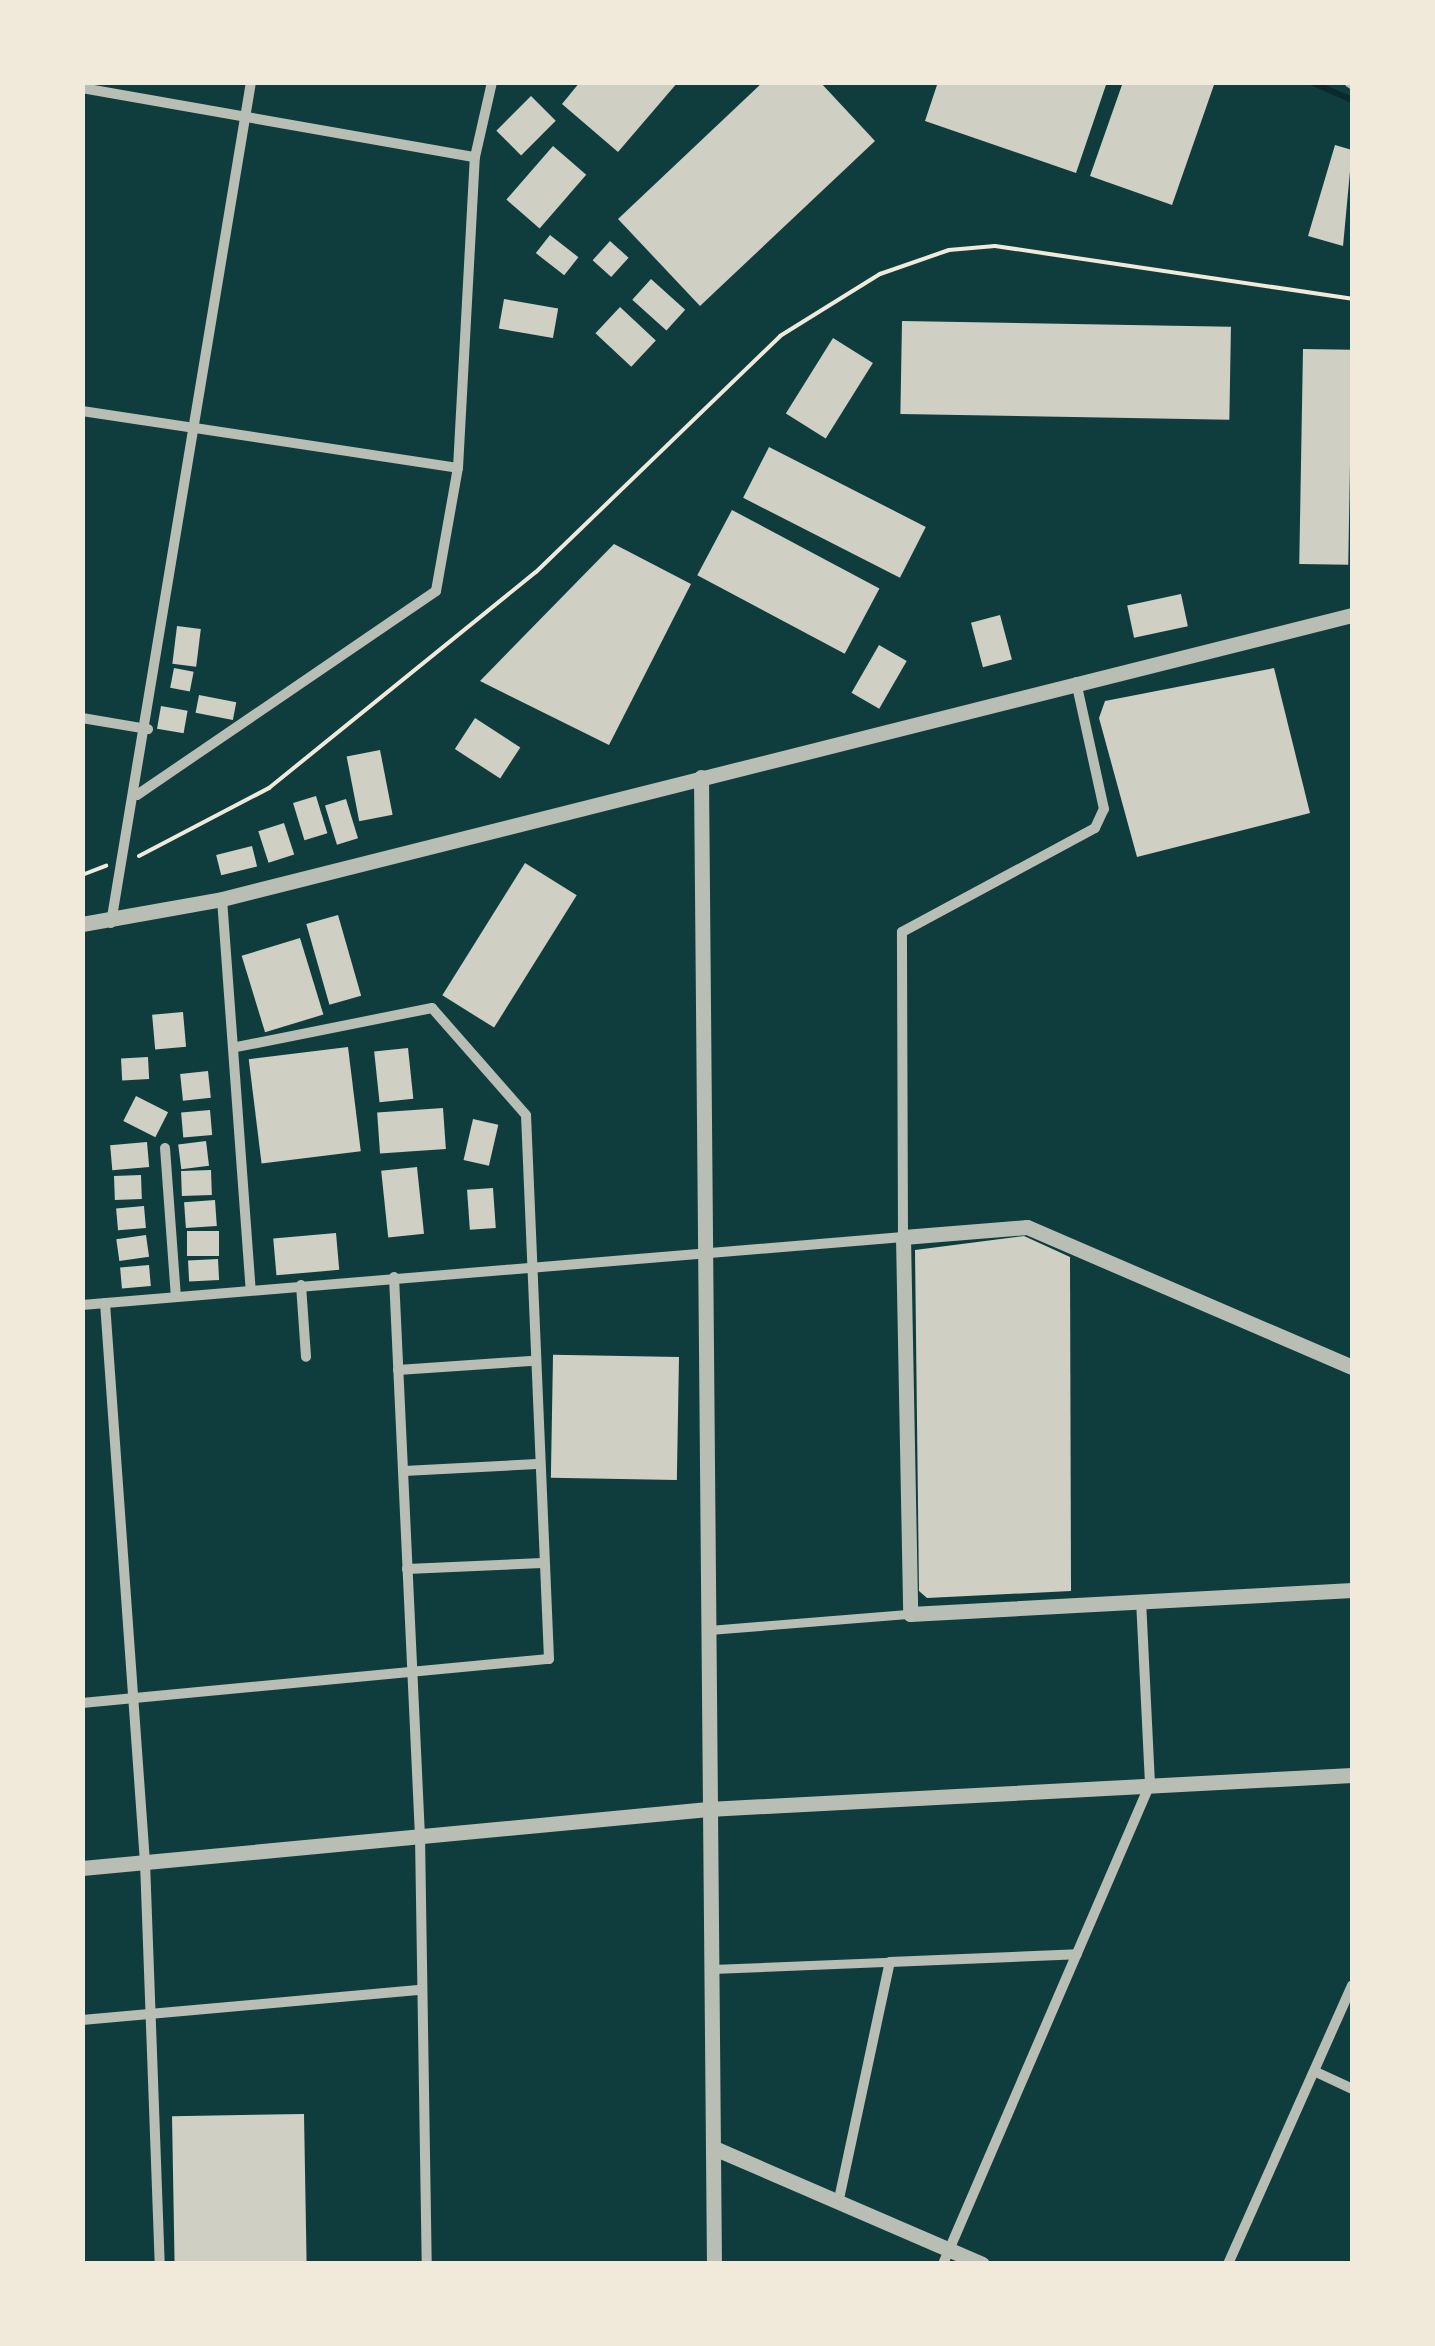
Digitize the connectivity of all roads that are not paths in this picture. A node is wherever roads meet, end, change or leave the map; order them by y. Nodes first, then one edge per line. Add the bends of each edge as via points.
1 (250, 82) edge
2 (492, 82) edge
3 (82, 88) edge
4 (245, 117) junction
5 (475, 157) junction
6 (82, 411) edge
7 (197, 431) junction
8 (458, 468) junction
9 (1352, 615) edge
10 (1076, 679) junction
11 (82, 718) edge
12 (148, 729) junction
13 (700, 777) junction
14 (138, 795) junction
15 (222, 899) junction
16 (82, 924) edge
17 (111, 924) junction
18 (236, 1047) junction
19 (165, 1148) dead end
20 (903, 1236) junction
21 (702, 1251) junction
22 (530, 1266) junction
23 (394, 1277) junction
24 (300, 1286) junction
25 (251, 1290) junction
26 (176, 1296) junction
27 (105, 1303) junction
28 (82, 1305) edge
29 (306, 1357) dead end
30 (531, 1361) junction
31 (1352, 1367) edge
32 (398, 1370) junction
33 (537, 1464) junction
34 (404, 1472) junction
35 (542, 1562) junction
36 (408, 1569) junction
37 (1352, 1590) edge
38 (1141, 1600) junction
39 (910, 1614) junction
40 (708, 1630) junction
41 (412, 1673) junction
42 (133, 1699) junction
43 (82, 1704) edge
44 (1352, 1774) edge
45 (1150, 1784) junction
46 (708, 1809) junction
47 (420, 1836) junction
48 (145, 1862) junction
49 (82, 1868) edge
50 (1077, 1954) junction
51 (890, 1962) junction
52 (712, 1969) junction
53 (1352, 1985) edge
54 (421, 1990) junction
55 (152, 2014) junction
56 (82, 2020) edge
57 (1316, 2072) junction
58 (1352, 2090) edge
59 (714, 2148) junction
60 (838, 2199) junction
61 (945, 2256) edge
62 (160, 2264) edge
63 (426, 2264) edge
64 (714, 2264) edge
65 (982, 2264) edge
66 (1228, 2264) edge

1 - 4 street
2 - 5 street
3 - 4 street
4 - 5 street
4 - 7 street
5 - 8 street
6 - 7 street
7 - 8 street
7 - 12 street
8 - 14 street via 436,591
9 - 10 street
10 - 13 street
10 - 20 street via 1104,808 1095,828 902,932
11 - 12 street
12 - 14 street
13 - 15 street
13 - 21 street
14 - 17 street
15 - 17 street
15 - 18 street
16 - 17 street
18 - 22 street via 432,1008 526,1115
18 - 25 street
19 - 26 street
20 - 21 street
20 - 31 street via 1026,1227
20 - 39 street
21 - 22 street
21 - 40 street
22 - 23 street
22 - 30 street
23 - 24 street
23 - 32 street
24 - 25 street
24 - 29 street
25 - 26 street
26 - 27 street
27 - 28 street
27 - 42 street
30 - 32 street
30 - 33 street
32 - 34 street
33 - 34 street
33 - 35 street
34 - 36 street
35 - 36 street
35 - 41 street via 549,1658
36 - 41 street
37 - 38 street
38 - 39 street
38 - 45 street
39 - 40 street
40 - 46 street
41 - 42 street
41 - 47 street
42 - 43 street
42 - 48 street
44 - 45 street
45 - 46 street
45 - 50 street
46 - 47 street
46 - 52 street
47 - 48 street
47 - 54 street
48 - 49 street
48 - 55 street
50 - 51 street
50 - 61 street
51 - 52 street
51 - 60 street
52 - 59 street
53 - 57 street
54 - 55 street
54 - 63 street
55 - 56 street
55 - 62 street
57 - 58 street
57 - 66 street
59 - 60 street
59 - 64 street
60 - 61 street
61 - 65 street

